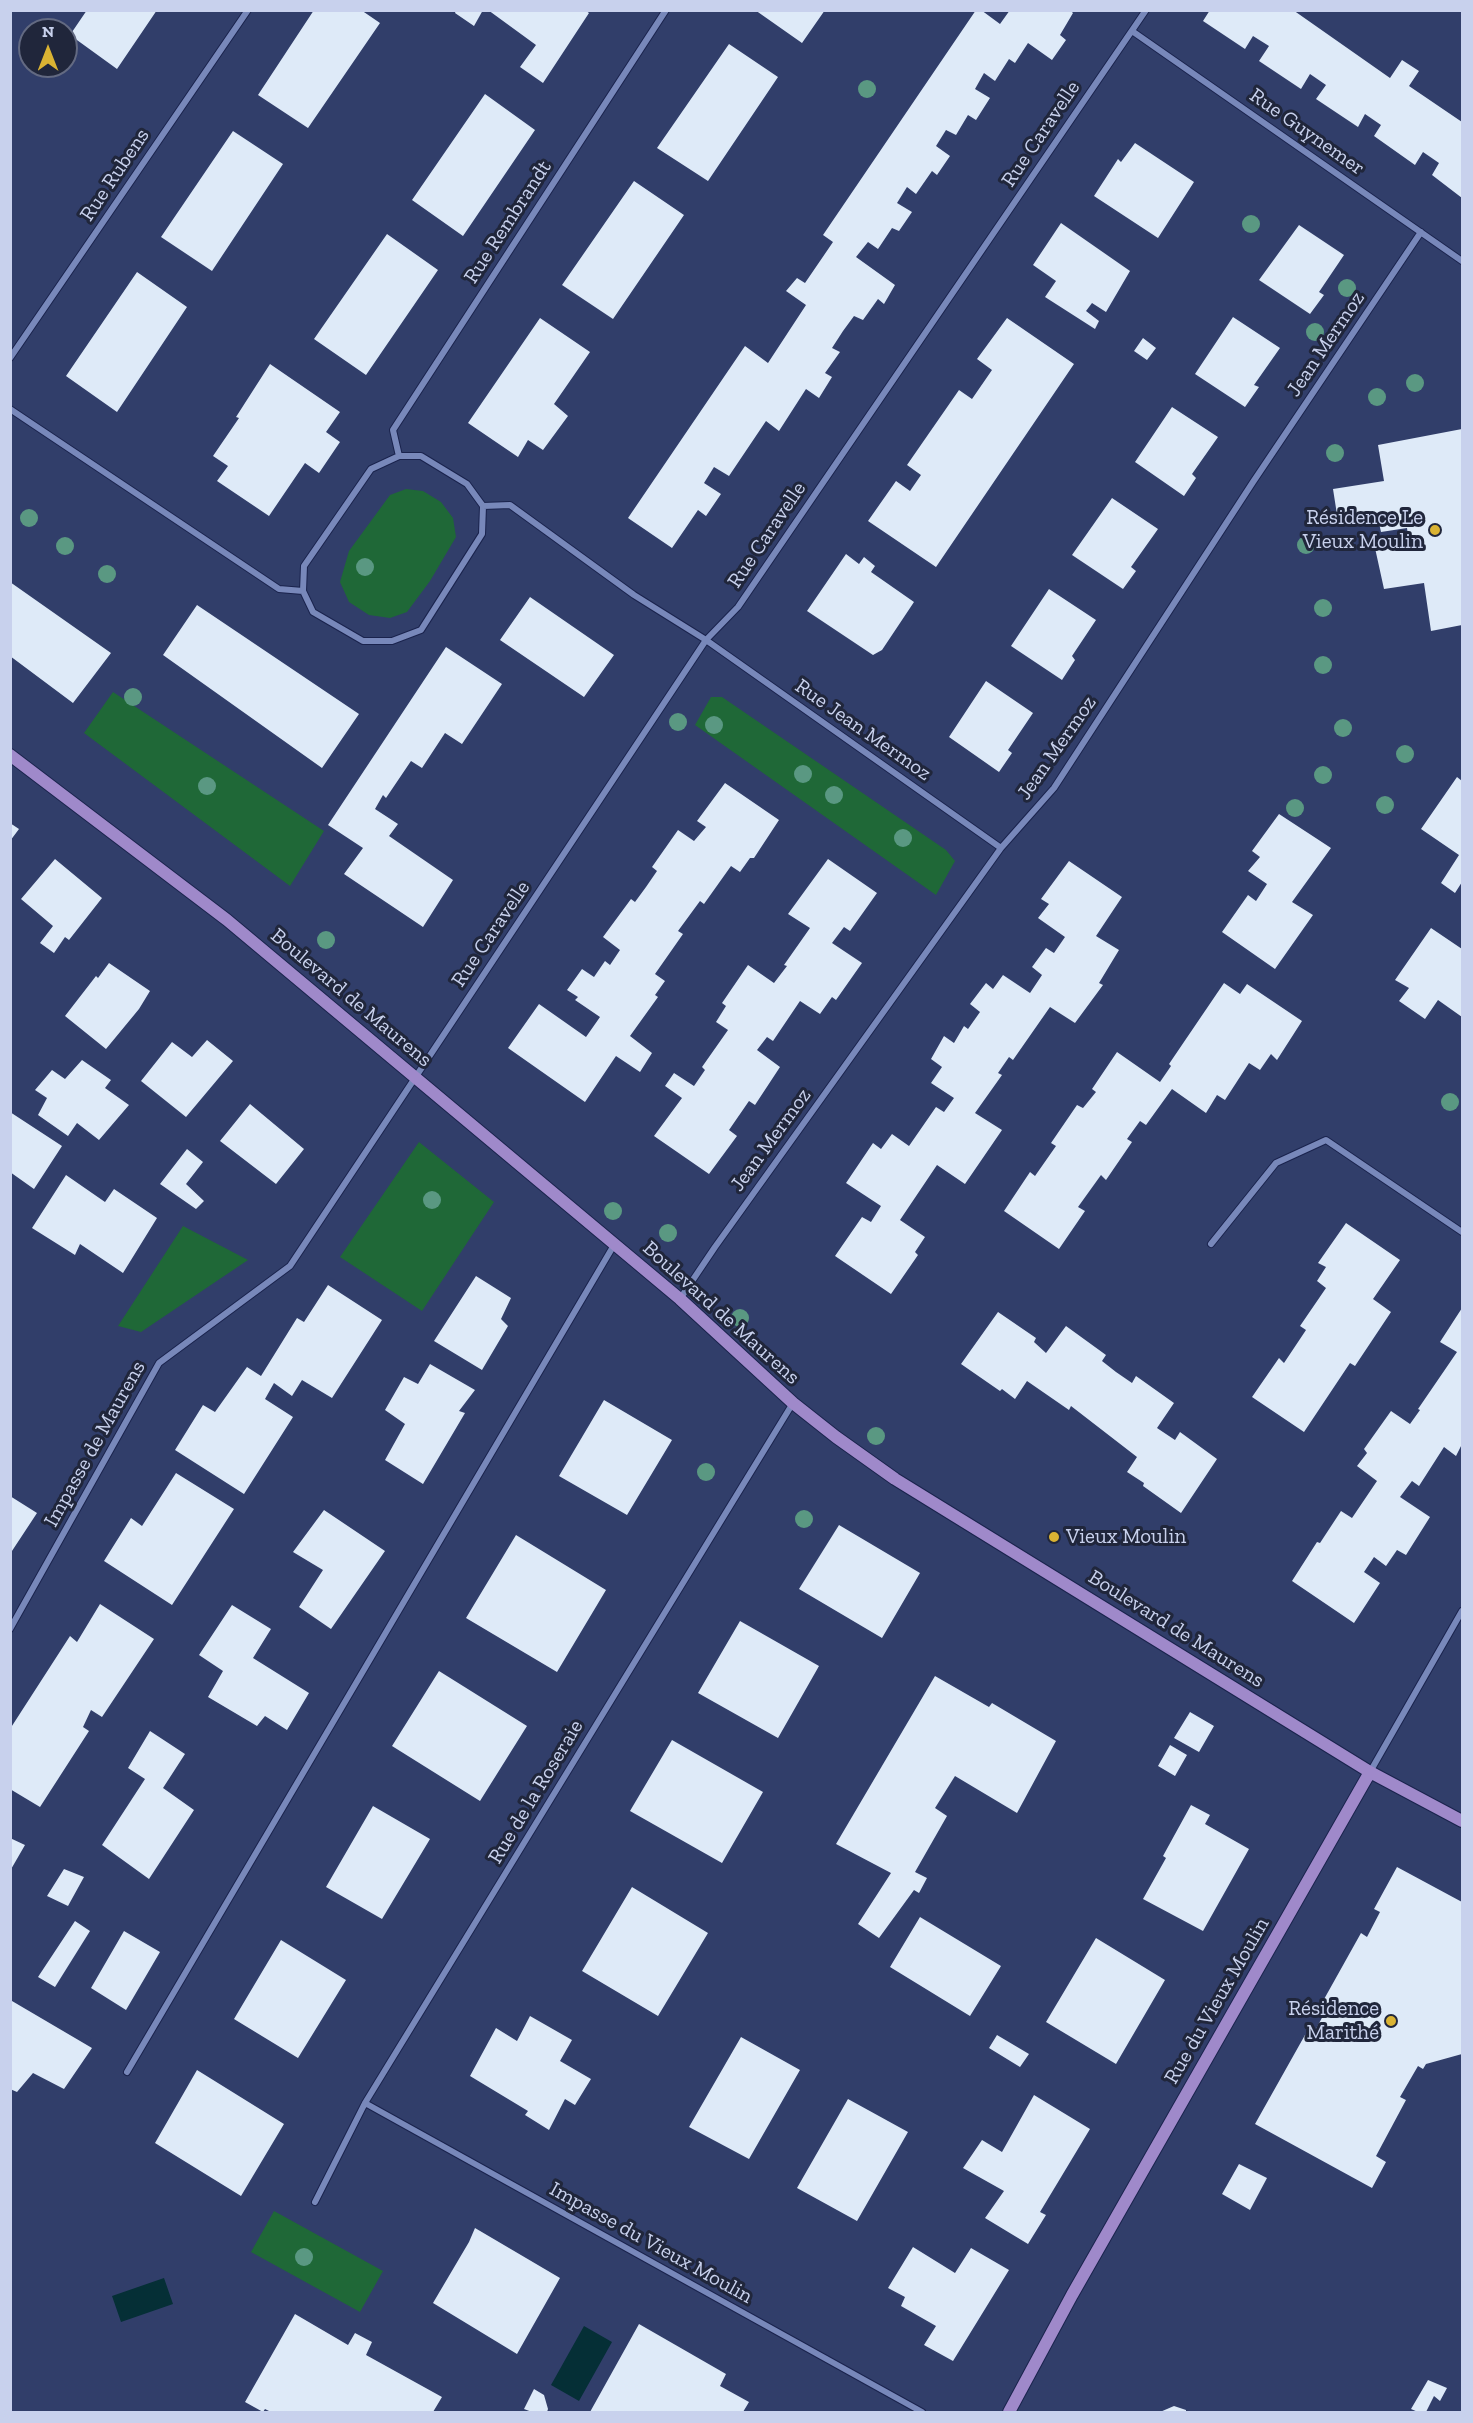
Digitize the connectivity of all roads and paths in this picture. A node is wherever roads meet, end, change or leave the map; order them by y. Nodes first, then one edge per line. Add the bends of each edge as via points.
1 (248, 10) edge
2 (666, 10) edge
3 (1146, 10) edge
4 (1132, 31) junction
5 (1421, 232) junction
6 (1462, 261) edge
7 (10, 358) edge
8 (10, 409) edge
9 (399, 456) junction
10 (483, 506) junction
11 (303, 591) junction
12 (706, 639) junction
13 (10, 756) edge
14 (1000, 848) junction
15 (416, 1078) junction
16 (1462, 1232) edge
17 (615, 1244) junction
18 (1211, 1244) dead end
19 (680, 1299) junction
20 (793, 1403) junction
21 (1462, 1611) edge
22 (10, 1629) edge
23 (1370, 1772) junction
24 (1462, 1821) edge
25 (127, 2072) dead end
26 (365, 2103) junction
27 (315, 2202) dead end
28 (922, 2412) edge
29 (1009, 2412) edge

1 - 7 street, Rue Rubens
2 - 9 street, Rue Rembrandt via 393,430
3 - 4 street, Rue Caravelle
4 - 5 street, Rue Guynemer
4 - 12 street, Rue Caravelle via 738,607
5 - 6 street, Rue Guynemer
5 - 14 street, Jean Mermoz via 1054,788
8 - 11 street via 279,589
9 - 10 street via 421,456 467,484
9 - 11 street via 371,469 304,566
10 - 11 street via 482,534 421,630 392,641 363,641 313,612
10 - 12 street, Rue Jean Mermoz via 510,505 634,595
12 - 14 street, Rue Jean Mermoz
12 - 15 street, Rue Caravelle
13 - 15 street, Boulevard de Maurens via 226,920
14 - 19 street, Jean Mermoz
15 - 17 street, Boulevard de Maurens
15 - 22 street, Impasse de Maurens via 290,1266 159,1363
16 - 18 street via 1326,1140 1276,1163
17 - 19 street, Boulevard de Maurens
17 - 25 street
19 - 20 street, Boulevard de Maurens
20 - 23 street, Boulevard de Maurens via 895,1479
20 - 26 street, Rue de la Roseraie
21 - 23 street, Rue du Vieux Moulin
23 - 24 street, Boulevard de Maurens
23 - 29 street, Rue du Vieux Moulin
26 - 27 street, Rue de la Roseraie
26 - 28 street, Impasse du Vieux Moulin

